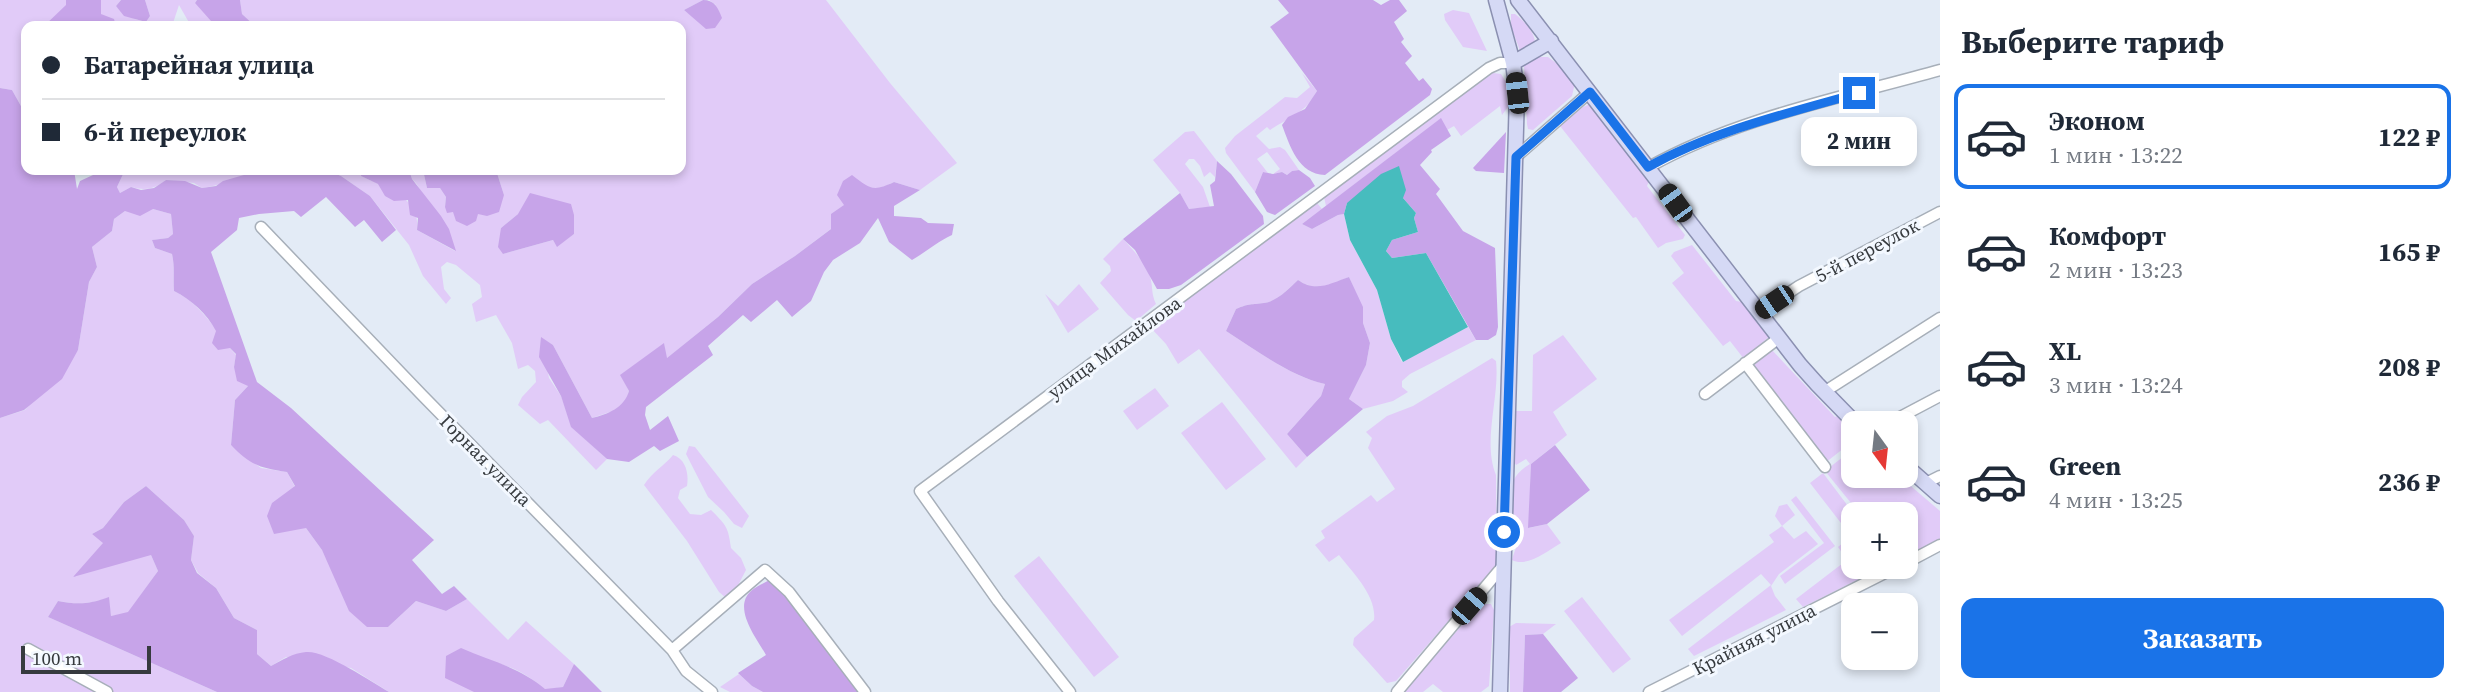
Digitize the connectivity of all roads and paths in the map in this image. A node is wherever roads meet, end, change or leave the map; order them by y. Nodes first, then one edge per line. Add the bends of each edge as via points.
1 (1496, 0) edge
2 (1518, 0) edge
3 (1551, 41) junction
4 (1513, 63) junction
5 (1940, 70) edge
6 (1590, 92) junction
7 (1516, 157) junction
8 (1648, 167) junction
9 (1940, 212) edge
10 (261, 226) dead end
11 (1760, 312) junction
12 (1940, 318) edge
13 (1779, 338) junction
14 (1745, 363) junction
15 (1824, 392) junction
16 (1705, 394) dead end
17 (1940, 396) edge
18 (1843, 411) edge
19 (1912, 411) edge
20 (1825, 467) dead end
21 (1940, 476) edge
22 (1918, 477) edge
23 (1926, 484) junction
24 (1940, 496) edge
25 (1940, 545) edge
26 (1918, 557) edge
27 (1502, 567) junction
28 (1873, 579) edge
29 (29, 649) dead end
30 (672, 650) junction
31 (1656, 690) edge
32 (107, 692) edge
33 (712, 692) edge
34 (865, 692) edge
35 (1070, 692) edge
36 (1397, 692) edge
37 (1500, 692) edge

1 - 4 main road
2 - 3 main road
3 - 4 main road
3 - 6 main road
4 - 7 main road
4 - 35 street, улица Михайлова via 1489,68 920,491
5 - 8 street via 1754,123 1675,152
6 - 7 street
6 - 8 main road
7 - 27 main road
8 - 11 main road
9 - 11 street, 5-й переулок via 1799,286
10 - 30 street, Горная улица
11 - 13 main road
12 - 15 street
13 - 14 street
13 - 15 main road
14 - 16 street
14 - 20 street
15 - 18 main road
17 - 19 street
21 - 23 street
22 - 23 main road
23 - 24 main road
25 - 26 street
27 - 36 street
27 - 37 main road
28 - 31 street, Крайняя улица
29 - 32 street
30 - 33 street, Горная улица via 686,671
30 - 34 street via 765,570 789,592

